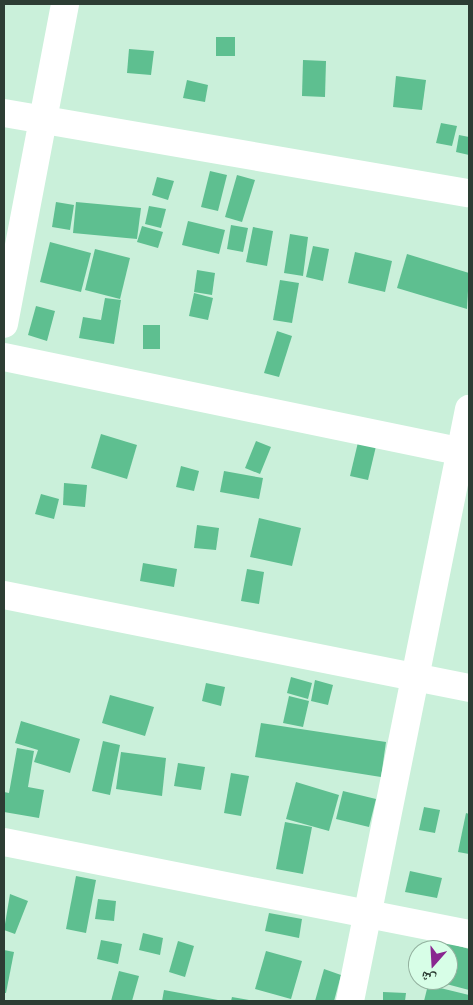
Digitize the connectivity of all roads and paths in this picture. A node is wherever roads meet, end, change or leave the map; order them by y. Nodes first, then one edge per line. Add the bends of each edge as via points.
1 (65, 4) edge
2 (4, 113) edge
3 (46, 121) junction
4 (469, 193) edge
5 (4, 324) edge
6 (4, 357) edge
7 (469, 409) edge
8 (464, 452) edge
9 (4, 595) edge
10 (415, 678) junction
11 (469, 688) edge
12 (4, 842) edge
13 (366, 915) junction
14 (469, 934) edge
15 (350, 1001) edge

1 - 3 street
2 - 3 street
3 - 4 street
3 - 5 street
6 - 8 street
7 - 8 street
8 - 10 street
9 - 10 street
10 - 11 street
10 - 13 street
12 - 13 street
13 - 14 street
13 - 15 street

